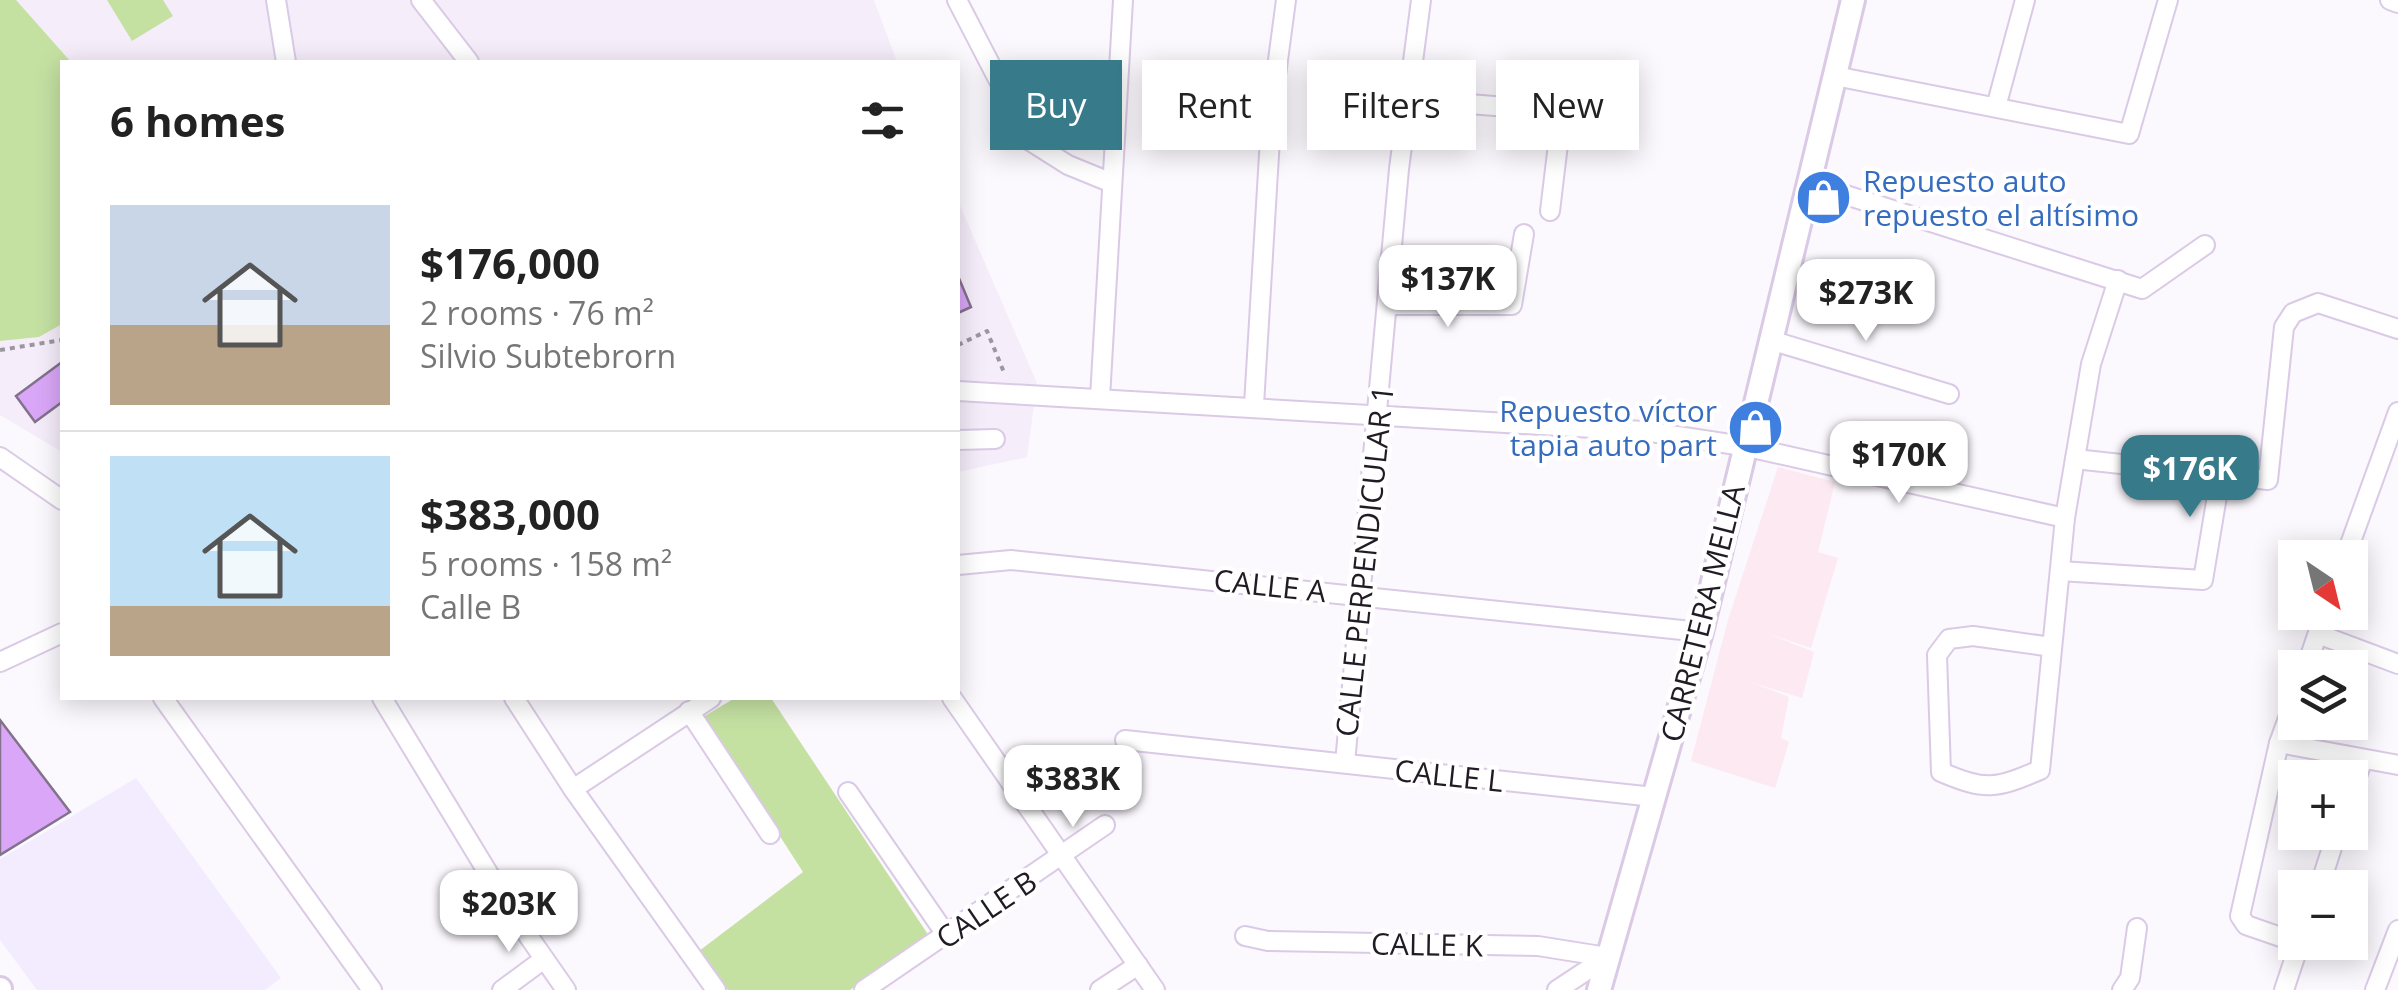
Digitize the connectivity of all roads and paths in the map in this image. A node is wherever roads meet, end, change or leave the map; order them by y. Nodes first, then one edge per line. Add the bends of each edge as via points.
1 (276, 0) edge
2 (421, 0) edge
3 (957, 0) edge
4 (1122, 0) edge
5 (1286, 0) edge
6 (1421, 0) edge
7 (1853, 0) edge
8 (2025, 0) edge
9 (2168, 0) edge
10 (2390, 0) edge
11 (2398, 3) edge
12 (286, 60) edge
13 (467, 60) edge
14 (1412, 60) edge
15 (1834, 76) junction
16 (1996, 107) junction
17 (1402, 150) edge
18 (1557, 150) edge
19 (1112, 183) junction
20 (1811, 184) junction
21 (1550, 211) dead end
22 (1524, 234) dead end
23 (2206, 245) dead end
24 (2118, 280) junction
25 (1389, 305) junction
26 (2398, 330) edge
27 (60, 340) edge
28 (1770, 340) junction
29 (960, 343) edge
30 (0, 350) edge
31 (960, 390) edge
32 (1020, 393) junction
33 (1950, 394) dead end
34 (1100, 398) junction
35 (1254, 405) junction
36 (2398, 412) edge
37 (1379, 415) junction
38 (995, 439) dead end
39 (960, 440) edge
40 (1743, 446) junction
41 (0, 457) edge
42 (2075, 459) junction
43 (2220, 478) junction
44 (60, 499) edge
45 (2065, 518) junction
46 (2352, 540) edge
47 (960, 564) edge
48 (2060, 571) junction
49 (1358, 594) junction
50 (2319, 630) edge
51 (1701, 632) junction
52 (2318, 634) junction
53 (60, 635) edge
54 (2052, 647) junction
55 (2312, 650) edge
56 (0, 662) edge
57 (2398, 664) edge
58 (164, 700) edge
59 (383, 700) edge
60 (515, 700) edge
61 (953, 700) edge
62 (701, 702) edge
63 (1125, 740) dead end
64 (2281, 740) edge
65 (2280, 743) junction
66 (2362, 759) joint
67 (1344, 763) junction
68 (2398, 765) edge
69 (573, 789) junction
70 (848, 792) dead end
71 (1654, 798) junction
72 (1105, 825) dead end
73 (770, 834) dead end
74 (1062, 856) junction
75 (2137, 928) dead end
76 (2398, 930) edge
77 (947, 936) junction
78 (1245, 936) dead end
79 (2278, 936) edge
80 (1607, 957) junction
81 (544, 959) junction
82 (2293, 960) edge
83 (1138, 965) junction
84 (372, 990) edge
85 (502, 990) edge
86 (566, 990) edge
87 (716, 990) edge
88 (864, 990) edge
89 (1100, 990) edge
90 (1155, 990) edge
91 (1557, 990) edge
92 (1599, 990) edge
93 (2122, 990) edge
94 (2284, 990) edge
95 (2375, 990) edge

1 - 12 street
2 - 13 street
3 - 19 street via 1030,141
4 - 19 street
5 - 35 street via 1272,105
6 - 14 street, CALLE PERPENDICULAR 1
7 - 15 main road, CARRETERA MELLA
8 - 16 street
9 - 16 street via 2132,131
10 - 11 street
15 - 16 street
15 - 20 main road, CARRETERA MELLA
17 - 25 street, CALLE PERPENDICULAR 1
18 - 21 street
19 - 34 street
20 - 24 street
20 - 28 main road, CARRETERA MELLA
22 - 25 street via 1515,301 1508,307
23 - 24 street via 2146,288
24 - 42 street via 2091,364
25 - 37 street, CALLE PERPENDICULAR 1
26 - 43 street via 2318,303 2292,313 2284,327 2271,477
27 - 30 path
28 - 33 street
28 - 40 main road, CARRETERA MELLA
29 - 32 path via 987,332
31 - 32 street
32 - 34 street
34 - 35 street
35 - 37 street
36 - 46 street
37 - 40 street via 1644,431
37 - 49 street, CALLE PERPENDICULAR 1
38 - 39 street
40 - 45 street
40 - 51 main road, CARRETERA MELLA
41 - 44 street
42 - 43 street
42 - 45 street
43 - 48 street via 2203,580
45 - 48 street
47 - 49 street, CALLE A via 1011,560
48 - 54 street
49 - 51 street, CALLE A
49 - 67 street, CALLE PERPENDICULAR 1
50 - 52 street
51 - 71 main road, CARRETERA MELLA
52 - 55 street
52 - 57 street
53 - 56 street
54 - 54 street via 1973,636 1949,640 1937,655 1941,772 1978,788 2040,770
58 - 84 street
59 - 81 street
60 - 69 street
61 - 74 street
62 - 69 street
62 - 73 street
63 - 67 street, CALLE L
64 - 65 street
65 - 66 street
65 - 79 street via 2240,916 2246,925
66 - 68 street
67 - 71 street, CALLE L
69 - 87 street
70 - 77 street
71 - 80 main road, CARRETERA MELLA
72 - 74 street, CALLE B
74 - 77 street, CALLE B
74 - 83 street
75 - 93 street
76 - 95 street
77 - 88 street, CALLE B
78 - 80 street, CALLE K via 1538,946
80 - 91 street
80 - 92 main road, CARRETERA MELLA
81 - 85 street
81 - 86 street
82 - 94 street
83 - 89 street
83 - 90 street

